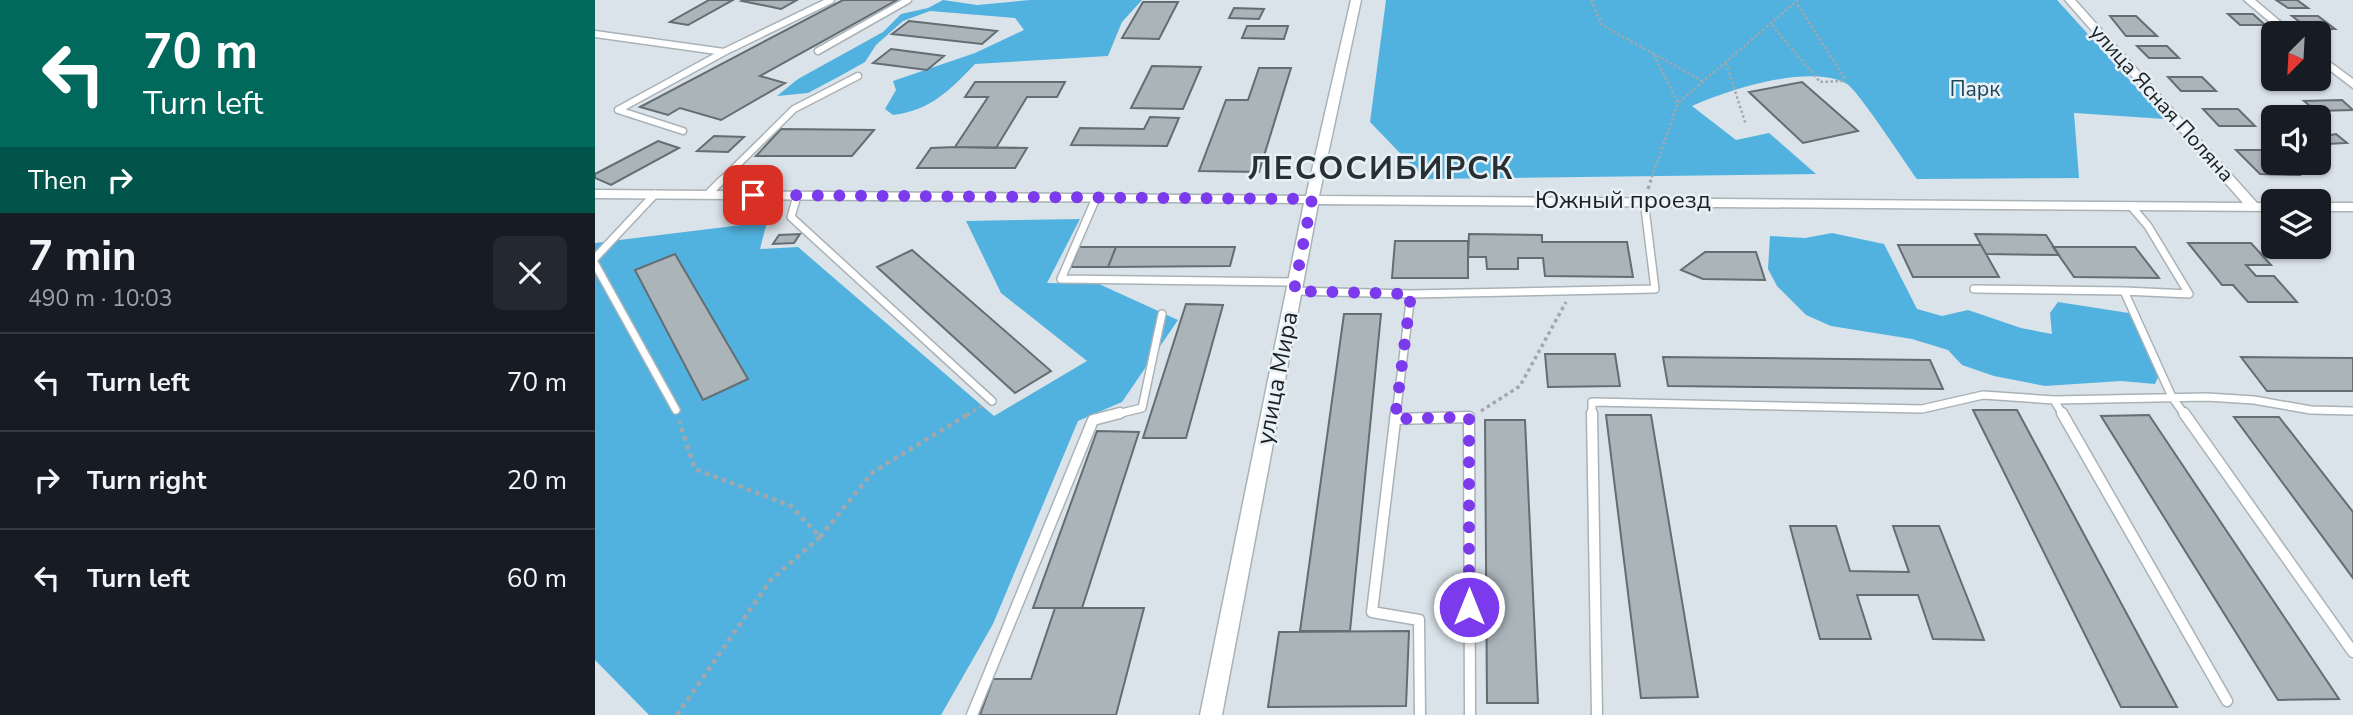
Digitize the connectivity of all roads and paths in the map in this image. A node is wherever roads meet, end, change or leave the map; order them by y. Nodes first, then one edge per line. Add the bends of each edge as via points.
1 (831, 0) edge
2 (908, 0) edge
3 (1356, 0) edge
4 (1591, 0) edge
5 (2070, 0) edge
6 (2249, 0) edge
7 (1797, 2) edge
8 (2274, 21) edge
9 (1772, 25) junction
10 (595, 34) edge
11 (818, 51) dead end
12 (724, 52) junction
13 (1653, 53) junction
14 (1726, 63) junction
15 (2331, 67) edge
16 (858, 76) dead end
17 (1704, 82) junction
18 (2353, 85) edge
19 (1678, 103) junction
20 (1746, 124) dead end
21 (683, 131) dead end
22 (595, 194) edge
23 (655, 194) junction
24 (708, 194) junction
25 (797, 196) junction
26 (1096, 198) junction
27 (1312, 199) junction
28 (1644, 200) junction
29 (2131, 206) junction
30 (2253, 206) junction
31 (2261, 206) edge
32 (2331, 207) edge
33 (2353, 207) edge
34 (595, 258) edge
35 (595, 264) edge
36 (1295, 287) junction
37 (1974, 289) dead end
38 (1571, 290) junction
39 (2124, 290) junction
40 (1411, 294) junction
41 (1162, 314) dead end
42 (2172, 397) junction
43 (2054, 400) junction
44 (992, 401) joint
45 (676, 410) joint
46 (2353, 411) edge
47 (1469, 417) junction
48 (1395, 419) junction
49 (820, 537) junction
50 (2353, 652) edge
51 (2227, 701) dead end
52 (677, 715) edge
53 (972, 715) edge
54 (1212, 715) edge
55 (1420, 715) edge
56 (1470, 715) edge
57 (1597, 715) edge

1 - 12 lane
2 - 11 lane
3 - 27 street, улица Мира
4 - 13 path via 1602,25
5 - 30 street, улица Ясная Поляна
6 - 8 street
7 - 9 path
7 - 9 path via 1843,81 1820,82
9 - 14 path
10 - 12 lane
12 - 21 lane via 618,110
13 - 17 path
13 - 19 path
14 - 17 path
14 - 20 path
15 - 18 street
16 - 24 lane via 794,109
17 - 19 path
19 - 28 path
22 - 23 street, Южный проезд
23 - 24 street, Южный проезд
23 - 34 lane
24 - 25 street, Южный проезд
25 - 26 street, Южный проезд
25 - 44 lane via 791,217
26 - 27 street, Южный проезд
26 - 36 lane via 1061,279
27 - 28 street, Южный проезд
27 - 36 street, улица Мира
28 - 29 street, Южный проезд
28 - 38 lane via 1655,289
29 - 30 street, Южный проезд
29 - 39 lane via 2189,294
30 - 31 street, Южный проезд
32 - 33 street
35 - 45 lane
36 - 40 lane
36 - 54 street, улица Мира
37 - 39 lane
38 - 40 lane
38 - 47 path via 1520,386
39 - 42 lane
40 - 48 lane
41 - 53 lane via 1142,408 1093,420
42 - 43 lane
42 - 46 lane
42 - 50 lane
43 - 51 lane
43 - 57 lane via 1983,395 1922,409 1592,402
44 - 49 path via 873,472
45 - 49 path via 695,469 791,506
47 - 48 lane
47 - 56 lane
48 - 55 lane via 1372,611 1419,620
49 - 52 path via 770,580

